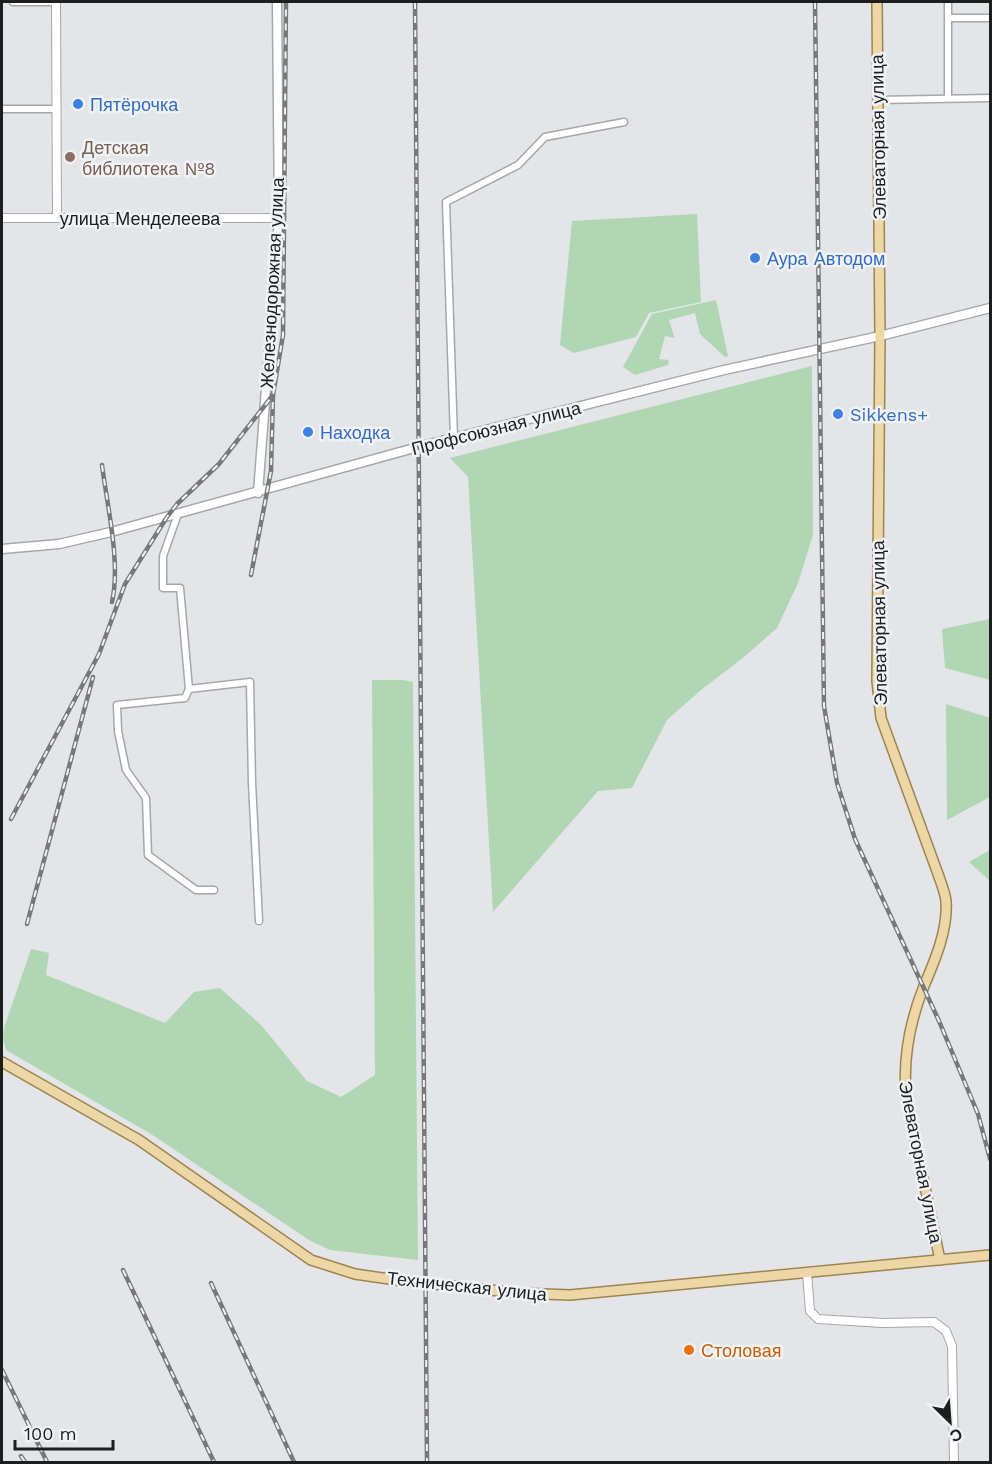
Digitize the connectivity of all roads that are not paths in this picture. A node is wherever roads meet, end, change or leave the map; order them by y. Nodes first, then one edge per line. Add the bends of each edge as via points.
1 (13, 2) edge
2 (56, 2) edge
3 (277, 2) edge
4 (877, 2) edge
5 (948, 2) edge
6 (949, 18) junction
7 (990, 18) edge
8 (948, 98) junction
9 (990, 98) edge
10 (878, 100) junction
11 (2, 109) edge
12 (56, 109) junction
13 (624, 122) dead end
14 (2, 218) edge
15 (57, 218) junction
16 (279, 218) junction
17 (990, 308) edge
18 (880, 336) junction
19 (454, 438) junction
20 (258, 493) junction
21 (178, 514) junction
22 (2, 549) edge
23 (189, 689) junction
24 (214, 890) dead end
25 (259, 921) dead end
26 (2, 1062) edge
27 (990, 1255) edge
28 (940, 1260) junction
29 (807, 1272) junction
30 (954, 1462) edge

1 - 2 street
2 - 12 street
3 - 16 main road, Железнодорожная улица
4 - 10 main road, Элеваторная улица
5 - 6 street
6 - 7 street
6 - 8 street
8 - 9 street
8 - 10 street
10 - 18 main road, Элеваторная улица
11 - 12 street
12 - 15 street
13 - 19 street via 550,134 518,165 446,202
14 - 15 street, улица Менделеева
15 - 16 street, улица Менделеева
16 - 20 main road, Железнодорожная улица
17 - 18 main road, Профсоюзная улица
18 - 19 main road, Профсоюзная улица via 724,369
18 - 28 main road, Элеваторная улица via 877,681 881,718 946,900 934,964 909,1037 904,1072
19 - 20 main road, Профсоюзная улица
20 - 21 main road, Профсоюзная улица
21 - 22 main road, Профсоюзная улица via 59,544
21 - 23 street via 162,556 163,588 180,588
23 - 24 street via 185,698 117,705 118,731 126,770 146,798 148,855 196,890
23 - 25 street via 250,682
26 - 29 main road, Техническая улица, bridge via 139,1140 311,1260 356,1274 443,1286 570,1295
27 - 28 main road, Техническая улица
28 - 29 main road, Техническая улица
29 - 30 street via 810,1311 818,1319 934,1322 946,1331 952,1346

